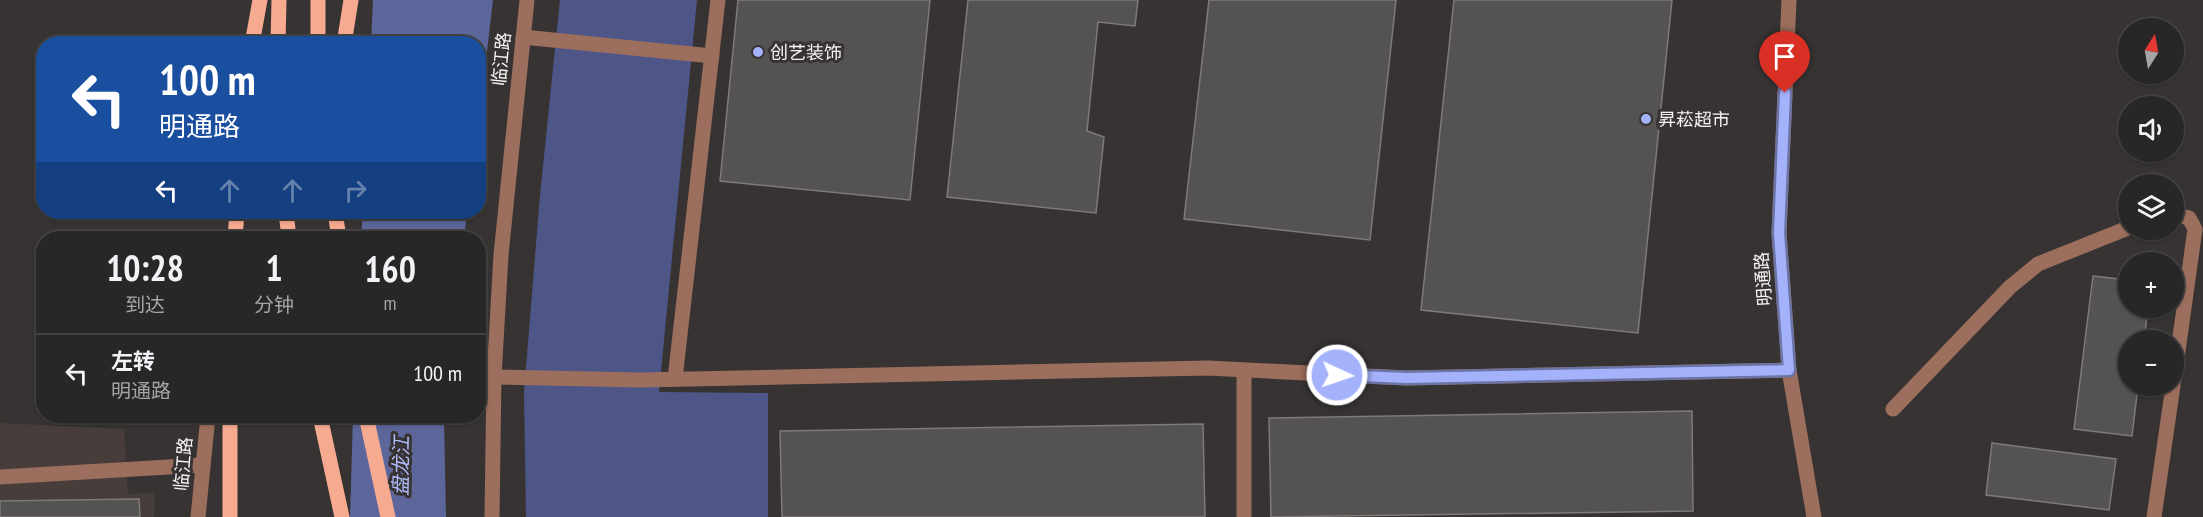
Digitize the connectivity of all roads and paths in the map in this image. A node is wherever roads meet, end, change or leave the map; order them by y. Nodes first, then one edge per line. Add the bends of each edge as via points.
1 (260, 0) edge
2 (279, 0) edge
3 (318, 0) edge
4 (351, 0) edge
5 (526, 0) edge
6 (718, 0) edge
7 (1789, 0) edge
8 (253, 36) edge
9 (278, 36) edge
10 (318, 36) edge
11 (345, 36) edge
12 (523, 37) junction
13 (712, 56) junction
14 (2184, 217) edge
15 (2118, 232) edge
16 (2181, 330) edge
17 (1244, 370) junction
18 (1789, 370) junction
19 (494, 378) junction
20 (675, 379) junction
21 (2172, 396) edge
22 (1893, 409) dead end
23 (207, 423) edge
24 (230, 423) edge
25 (322, 423) edge
26 (368, 423) edge
27 (202, 465) junction
28 (0, 477) edge
29 (198, 517) edge
30 (230, 517) edge
31 (342, 517) edge
32 (388, 517) edge
33 (492, 517) edge
34 (1245, 517) edge
35 (1814, 517) edge
36 (2154, 517) edge

1 - 8 main road
2 - 9 main road
3 - 10 main road
4 - 11 main road
5 - 12 street, 临江路
6 - 13 street
7 - 18 street, 明通路 via 1779,233
12 - 13 street
12 - 19 street, 临江路 via 501,255
13 - 20 street
14 - 16 street via 2195,229
15 - 22 street via 2038,264 2010,286
17 - 18 street via 1407,378
17 - 20 street
17 - 34 street
18 - 35 street, 明通路
19 - 20 street
19 - 33 street, 临江路
21 - 36 street
23 - 27 street, 临江路
24 - 30 main road
25 - 31 main road
26 - 32 main road
27 - 28 street
27 - 29 street, 临江路

